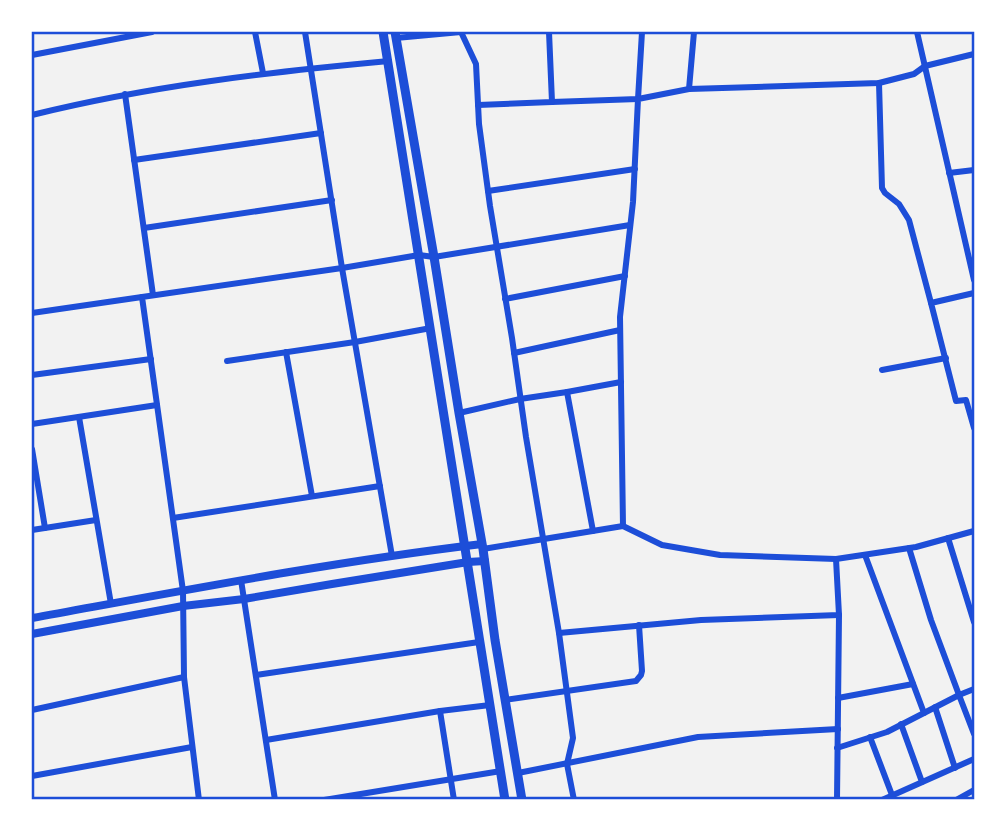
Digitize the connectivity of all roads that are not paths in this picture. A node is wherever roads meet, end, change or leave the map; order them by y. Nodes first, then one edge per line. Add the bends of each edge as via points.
1 (152, 32) edge
2 (254, 32) edge
3 (305, 32) edge
4 (383, 32) edge
5 (461, 32) edge
6 (548, 32) edge
7 (642, 32) edge
8 (694, 32) edge
9 (917, 32) edge
10 (395, 35) edge
11 (975, 54) edge
12 (32, 55) edge
13 (389, 61) junction
14 (925, 66) junction
15 (312, 68) junction
16 (263, 74) junction
17 (879, 83) junction
18 (688, 89) junction
19 (125, 94) junction
20 (638, 99) junction
21 (552, 102) junction
22 (478, 105) junction
23 (32, 115) edge
24 (321, 133) junction
25 (134, 160) junction
26 (635, 169) junction
27 (975, 170) edge
28 (949, 173) junction
29 (488, 191) junction
30 (332, 200) junction
31 (630, 225) junction
32 (144, 228) junction
33 (497, 247) junction
34 (419, 255) junction
35 (434, 257) junction
36 (342, 268) junction
37 (625, 276) junction
38 (975, 280) edge
39 (975, 293) edge
40 (153, 295) junction
41 (142, 297) junction
42 (505, 299) junction
43 (931, 303) junction
44 (32, 313) edge
45 (431, 328) junction
46 (620, 330) junction
47 (355, 342) junction
48 (286, 352) junction
49 (514, 353) junction
50 (946, 358) junction
51 (151, 359) junction
52 (227, 361) dead end
53 (882, 370) dead end
54 (32, 375) edge
55 (621, 382) junction
56 (567, 392) junction
57 (520, 399) junction
58 (157, 405) junction
59 (459, 413) junction
60 (79, 417) junction
61 (32, 424) edge
62 (975, 428) edge
63 (32, 449) edge
64 (380, 486) junction
65 (312, 496) junction
66 (173, 518) junction
67 (96, 520) junction
68 (623, 527) junction
69 (45, 528) junction
70 (32, 530) edge
71 (593, 531) junction
72 (975, 531) edge
73 (948, 538) junction
74 (544, 540) junction
75 (466, 546) junction
76 (483, 546) junction
77 (909, 548) junction
78 (393, 555) junction
79 (865, 555) junction
80 (836, 559) junction
81 (485, 561) junction
82 (468, 562) junction
83 (241, 580) junction
84 (183, 590) junction
85 (244, 599) junction
86 (111, 604) junction
87 (183, 606) junction
88 (839, 615) junction
89 (32, 618) edge
90 (975, 622) edge
91 (639, 625) junction
92 (559, 633) junction
93 (32, 634) edge
94 (479, 642) junction
95 (256, 675) junction
96 (184, 677) junction
97 (913, 684) junction
98 (975, 689) edge
99 (567, 690) junction
100 (959, 695) junction
101 (838, 698) junction
102 (505, 700) junction
103 (490, 705) junction
104 (935, 707) junction
105 (32, 710) edge
106 (440, 711) junction
107 (924, 713) junction
108 (901, 724) junction
109 (838, 729) junction
110 (975, 734) edge
111 (870, 737) junction
112 (266, 740) junction
113 (192, 747) junction
114 (837, 748) junction
115 (975, 759) edge
116 (567, 764) junction
117 (955, 768) junction
118 (501, 771) junction
119 (517, 773) junction
120 (32, 776) edge
121 (451, 778) junction
122 (922, 782) junction
123 (975, 790) edge
124 (892, 795) junction
125 (199, 800) edge
126 (275, 800) edge
127 (324, 800) edge
128 (453, 800) edge
129 (505, 800) edge
130 (522, 800) edge
131 (574, 800) edge
132 (837, 800) edge
133 (882, 800) edge
134 (956, 800) edge

1 - 12 street
2 - 16 street
3 - 15 street
4 - 13 main road
5 - 10 street
5 - 22 street via 476,64
6 - 21 street
7 - 20 street
8 - 18 street
9 - 14 street
10 - 35 main road
11 - 14 street
13 - 15 street
13 - 34 main road
14 - 17 street via 914,74
14 - 28 street
15 - 16 street
15 - 24 street
16 - 19 street
17 - 18 street
17 - 43 street via 882,188 909,220
18 - 20 street
19 - 23 street
19 - 25 street
20 - 21 street
20 - 26 street
21 - 22 street
22 - 29 street
24 - 25 street
24 - 30 street
25 - 32 street
26 - 29 street
26 - 31 street
27 - 28 street
28 - 38 street
29 - 33 street
30 - 32 street
30 - 36 street
31 - 33 street
31 - 37 street
32 - 40 street
33 - 35 street
33 - 42 street
34 - 35 street
34 - 36 street
34 - 45 main road
35 - 59 main road
36 - 40 street
36 - 47 street
37 - 42 street
37 - 46 street
39 - 43 street
40 - 41 street
41 - 44 street
41 - 51 street
42 - 49 street
43 - 50 street
45 - 47 street
45 - 75 main road
46 - 49 street
46 - 55 street
47 - 48 street
47 - 64 street
48 - 52 street
48 - 65 street
49 - 57 street
50 - 53 street
50 - 62 street via 956,401 966,400
51 - 54 street
51 - 58 street
55 - 56 street
55 - 68 street
56 - 57 street
56 - 71 street
57 - 59 street
57 - 74 street
58 - 60 street
58 - 66 street
59 - 76 main road
60 - 61 street
60 - 67 street
63 - 69 street
64 - 65 street
64 - 78 street
65 - 66 street
66 - 84 street
67 - 69 street
67 - 86 street
68 - 71 street
68 - 80 street via 662,545 720,555
69 - 70 street
71 - 74 street
72 - 73 street
73 - 77 street
73 - 90 street
74 - 76 street
74 - 92 street
75 - 76 street
75 - 78 street
75 - 82 main road
76 - 81 main road
77 - 79 street
77 - 100 street
78 - 83 street
79 - 80 street
79 - 97 street
80 - 88 street
81 - 82 street
81 - 102 main road
82 - 85 street
82 - 94 main road
83 - 84 street
83 - 85 street
84 - 86 street
84 - 87 street
85 - 87 street
85 - 95 street
86 - 89 street
87 - 93 street
87 - 96 street
88 - 91 street
88 - 101 street
91 - 92 street
91 - 99 street via 639,678
92 - 99 street
94 - 95 street
94 - 103 main road
95 - 112 street
96 - 105 street
96 - 113 street
97 - 101 street
97 - 107 street
98 - 100 street
99 - 102 street
99 - 116 street via 573,738
100 - 104 street
100 - 110 street
101 - 109 street
102 - 119 main road
103 - 106 street
103 - 118 main road
104 - 107 street
104 - 117 street
106 - 112 street
106 - 121 street
107 - 108 street
108 - 111 street
108 - 122 street
109 - 114 street
109 - 116 street via 698,737
111 - 114 street
111 - 124 street
112 - 126 street
113 - 120 street
113 - 125 street
114 - 132 street
115 - 117 street
116 - 119 street
116 - 131 street
117 - 122 street
118 - 121 street
118 - 129 main road
119 - 130 main road
121 - 127 street
121 - 128 street
122 - 124 street
123 - 134 street
124 - 133 street

